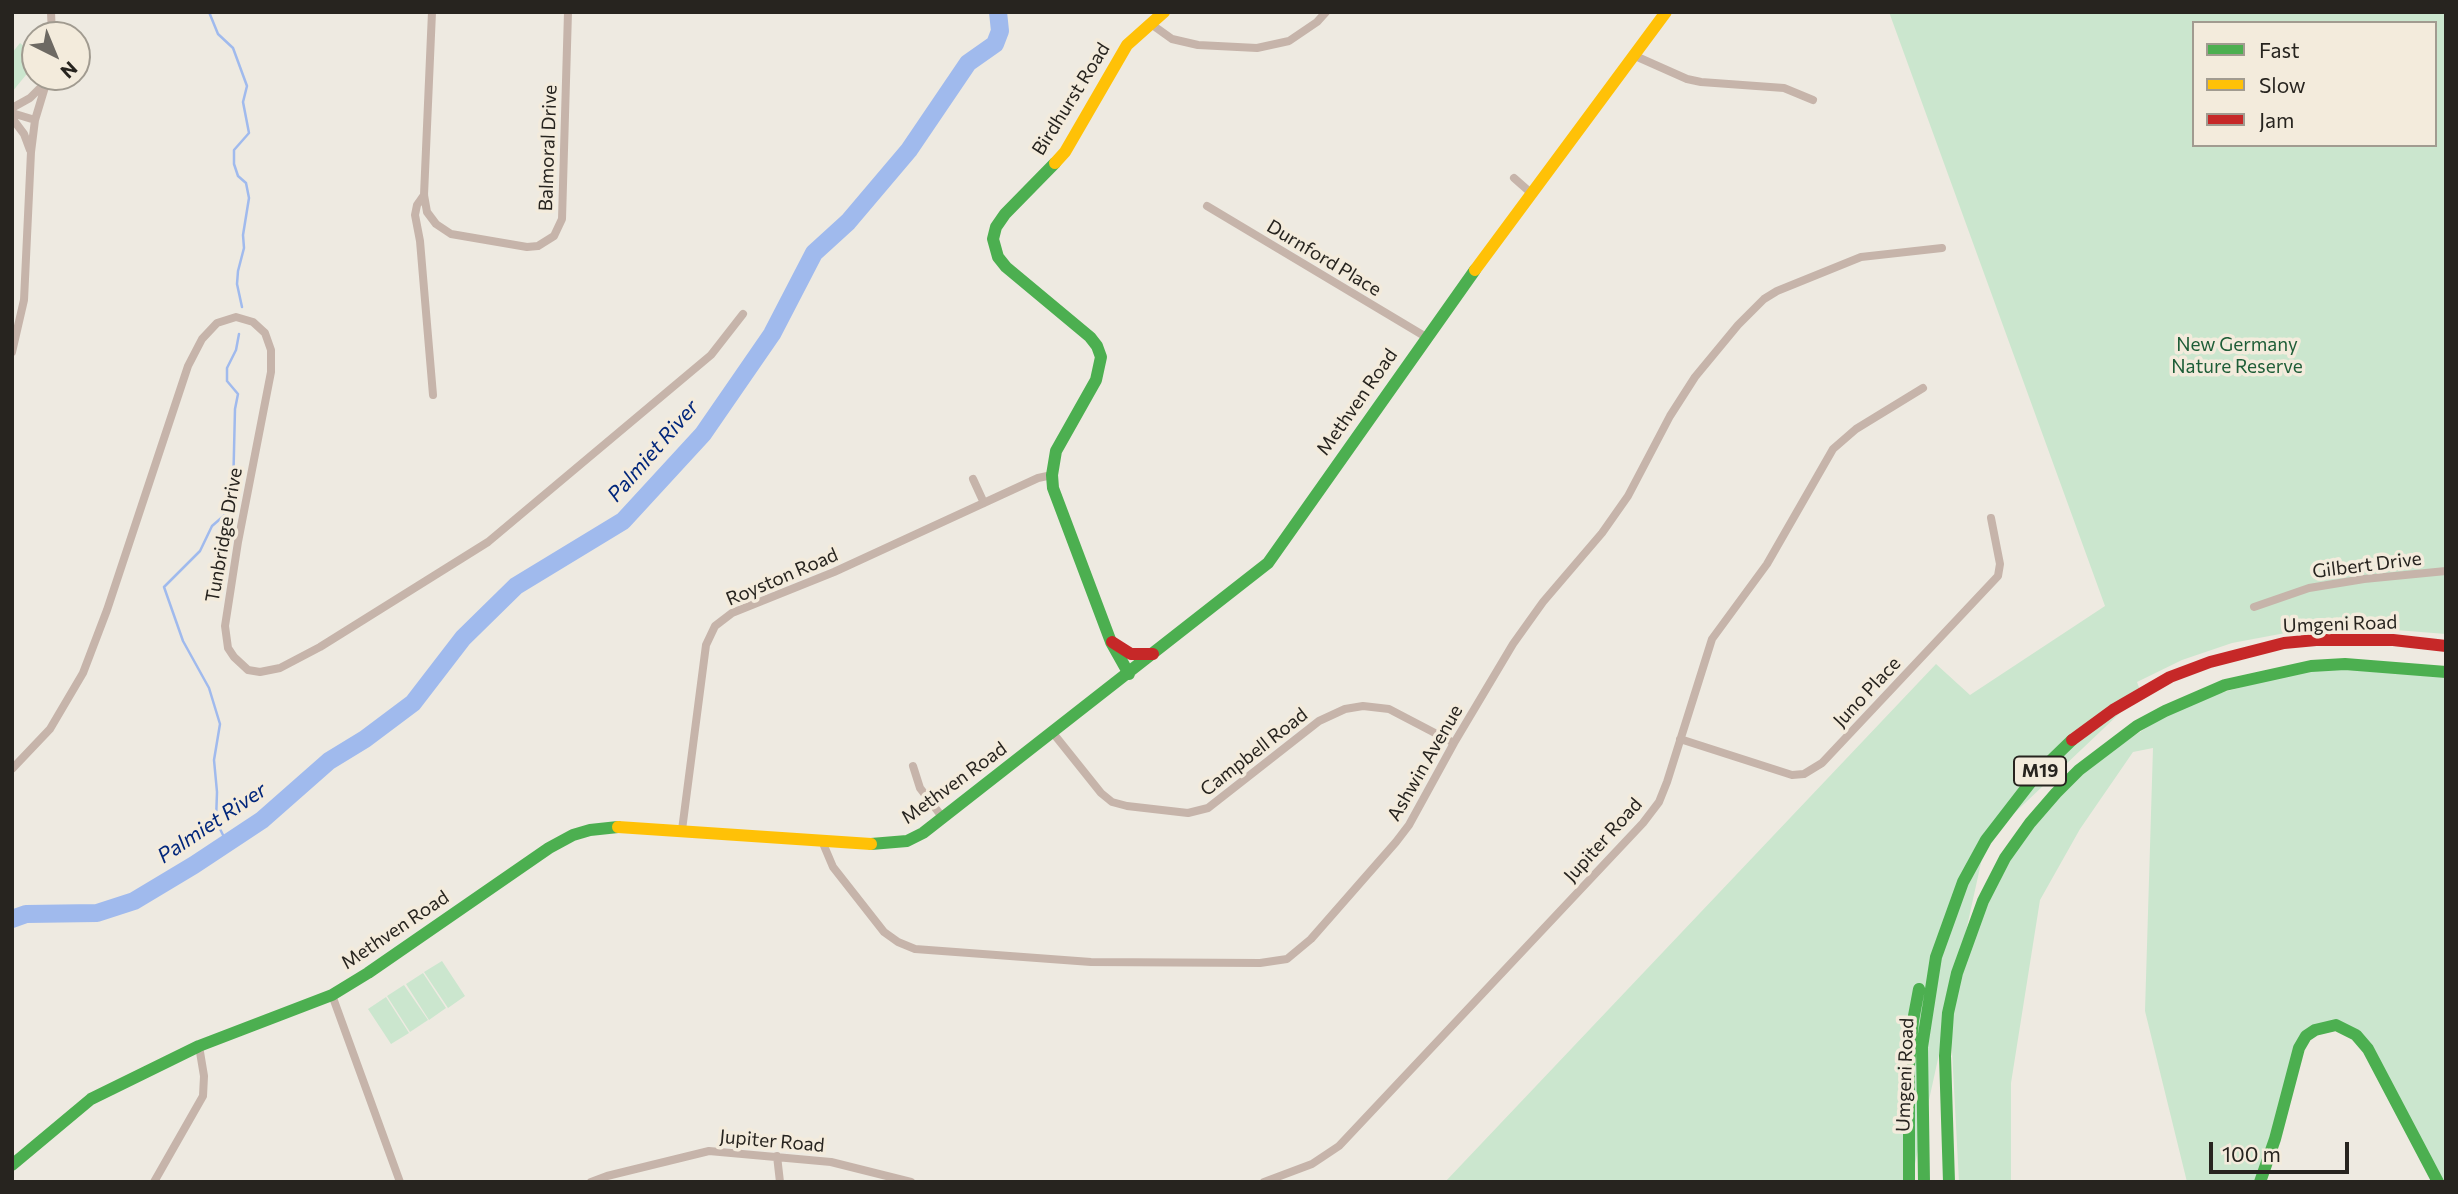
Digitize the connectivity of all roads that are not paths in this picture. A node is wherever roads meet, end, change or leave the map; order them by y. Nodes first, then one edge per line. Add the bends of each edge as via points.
1 (432, 12) edge
2 (568, 12) edge
3 (1164, 12) edge
4 (1326, 12) edge
5 (1666, 12) edge
6 (1151, 24) junction
7 (1633, 55) junction
8 (36, 91) edge
9 (44, 91) edge
10 (1813, 100) dead end
11 (12, 113) edge
12 (36, 120) junction
13 (31, 152) junction
14 (1514, 178) dead end
15 (1531, 193) junction
16 (424, 195) junction
17 (1207, 206) dead end
18 (1942, 248) dead end
19 (743, 314) dead end
20 (1426, 337) junction
21 (12, 352) edge
22 (1923, 388) dead end
23 (433, 395) dead end
24 (1052, 475) junction
25 (973, 479) dead end
26 (984, 503) junction
27 (1991, 518) dead end
28 (2446, 571) edge
29 (2254, 607) dead end
30 (1111, 642) junction
31 (2446, 646) edge
32 (1155, 653) junction
33 (2446, 672) edge
34 (1129, 674) junction
35 (1053, 733) junction
36 (1680, 739) junction
37 (1454, 743) junction
38 (913, 766) dead end
39 (12, 769) edge
40 (943, 818) junction
41 (682, 830) junction
42 (1986, 840) junction
43 (822, 841) junction
44 (332, 995) junction
45 (1948, 1013) junction
46 (199, 1046) junction
47 (776, 1156) junction
48 (12, 1164) edge
49 (154, 1182) edge
50 (400, 1182) edge
51 (591, 1182) edge
52 (780, 1182) edge
53 (911, 1182) edge
54 (1264, 1182) edge
55 (1909, 1182) edge
56 (1924, 1182) edge
57 (1949, 1182) edge
58 (1958, 1182) edge
59 (2260, 1182) edge
60 (2438, 1182) edge

1 - 16 street, Balmoral Drive
2 - 16 street, Balmoral Drive via 562,219 557,233 547,242 527,247 462,237 436,224 427,212
3 - 6 main road, Birdhurst Road
4 - 6 street via 1289,41 1257,48 1198,45 1172,39
5 - 7 main road, Methven Road
6 - 24 main road, Birdhurst Road via 1127,45 1065,152 1005,214 993,239 1006,267 1090,337 1101,357 1096,380 1056,451
7 - 10 street via 1687,79 1784,88
7 - 15 main road, Methven Road
8 - 11 street
9 - 12 street
11 - 12 street
11 - 13 street
12 - 13 street
13 - 21 street via 24,300
14 - 15 street
15 - 20 main road, Methven Road
16 - 23 street via 415,215
17 - 20 street, Durnford Place
18 - 37 street, Ashwin Avenue via 1861,257 1777,291 1738,325 1695,377 1628,496 1513,645
19 - 39 street, Tunbridge Drive via 711,355 488,542 320,647 280,668 260,672 248,670 233,657 225,626 271,372 271,350 265,333 253,322 236,317 217,323 188,366 83,673 50,729
20 - 32 main road, Methven Road via 1268,563
22 - 36 street, Jupiter Road via 1856,429 1833,449 1767,564 1712,639
24 - 26 street, Royston Road
24 - 30 main road, Birdhurst Road
25 - 26 street
26 - 41 street, Royston Road via 732,613 715,626 706,645
27 - 36 street, Juno Place via 1998,576 1822,763 1804,774 1792,775
28 - 29 street, Gilbert Drive via 2309,588
30 - 32 main road via 1131,654
30 - 34 main road, Birdhurst Road
31 - 42 main road, Umgeni Road / M19 via 2355,639 2284,643 2170,677 2113,710 2069,743 2037,774
32 - 34 main road, Methven Road
33 - 45 main road, Umgeni Road / M19 via 2345,664 2273,673 2203,693 2125,734 2056,793 2006,858 1969,937
34 - 35 main road, Methven Road
35 - 37 street, Campbell Road via 1112,802 1195,813 1215,803 1319,720 1345,709 1389,709
35 - 40 main road, Methven Road
36 - 54 street, Jupiter Road via 1659,802 1643,823 1339,1146 1321,1159
37 - 43 street, Ashwin Avenue via 1396,842 1311,939 1280,961 1091,962 915,949 884,932 833,867
38 - 40 street via 920,788
40 - 43 main road, Methven Road via 898,843
41 - 43 main road, Methven Road
41 - 44 main road, Methven Road via 615,827 563,839
42 - 55 main road via 1941,916 1921,980 1910,1042
42 - 56 main road, Umgeni Road / M19 via 1949,918 1927,999 1922,1047
44 - 46 main road, Methven Road
44 - 50 street
45 - 57 main road, Umgeni Road / M19
45 - 58 main road
46 - 48 main road, Methven Road via 91,1099
46 - 49 street via 202,1096
47 - 51 street, Jupiter Road via 699,1152
47 - 52 street
47 - 53 street, Jupiter Road via 855,1166
59 - 60 main road via 2299,1048 2315,1030 2336,1025 2356,1035 2368,1049

